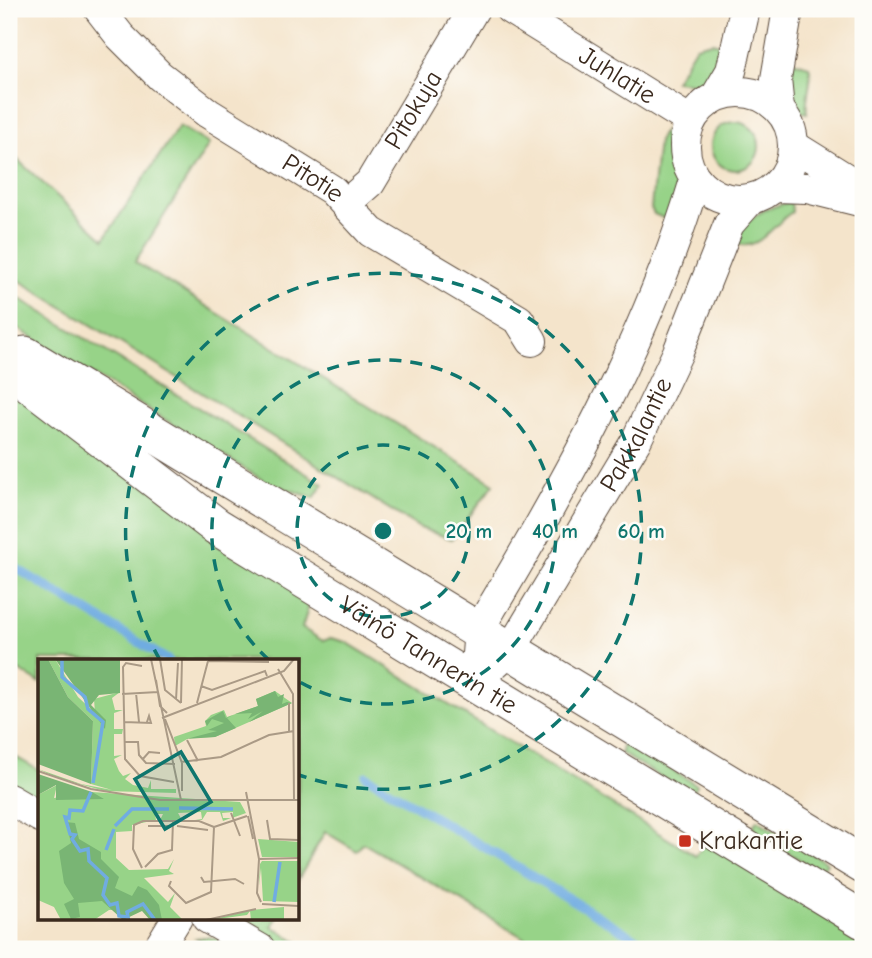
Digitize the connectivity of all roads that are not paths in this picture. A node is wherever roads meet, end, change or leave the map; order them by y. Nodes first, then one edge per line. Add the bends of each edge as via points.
1 (99, 9) edge
2 (474, 9) edge
3 (510, 9) edge
4 (745, 9) edge
5 (788, 9) edge
6 (718, 93) junction
7 (779, 109) junction
8 (689, 120) junction
9 (794, 146) junction
10 (695, 180) junction
11 (863, 189) edge
12 (762, 193) junction
13 (863, 202) edge
14 (346, 204) junction
15 (532, 341) dead end
16 (9, 346) edge
17 (9, 368) edge
18 (479, 629) junction
19 (511, 649) junction
20 (474, 682) junction
21 (9, 799) edge
22 (38, 816) edge
23 (863, 865) edge
24 (176, 920) edge
25 (210, 920) edge
26 (863, 920) edge
27 (158, 949) edge
28 (260, 949) edge

1 - 14 street, Pitotie via 160,76 208,113 332,190
2 - 14 street, Pitokuja via 370,183
3 - 8 street, Juhlatie
4 - 6 street via 731,71
5 - 7 street via 776,79
6 - 7 street via 762,97
6 - 8 street
7 - 9 street via 792,130
8 - 10 street via 684,147
9 - 11 street
9 - 12 street via 790,165
10 - 12 street via 730,199
10 - 18 street, Pakkalantie via 678,236 618,380
12 - 13 street via 807,188
12 - 19 street, Pakkalantie via 729,224 692,321 636,441
14 - 15 street, Pitotie via 370,232 519,320
16 - 18 main road, Väinö Tannerin tie
17 - 20 main road, Väinö Tannerin tie via 216,526
18 - 19 main road, Väinö Tannerin tie
18 - 20 street, Pakkalantie
19 - 20 street, Pakkalantie
19 - 23 main road, Väinö Tannerin tie
20 - 26 main road, Väinö Tannerin tie
21 - 22 street
24 - 27 street
25 - 28 street

